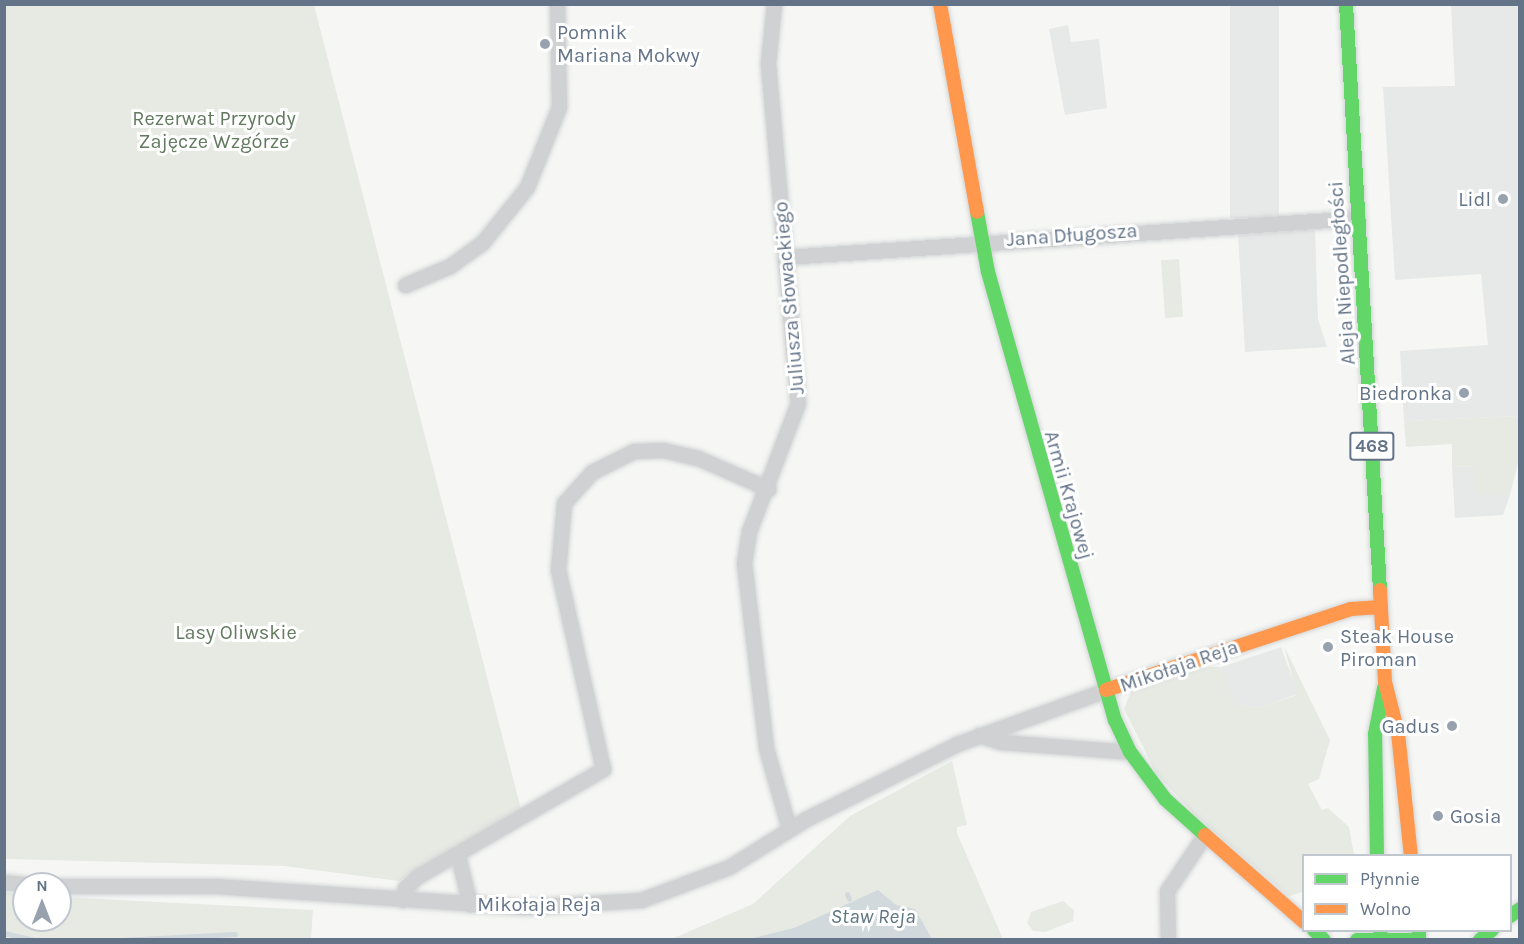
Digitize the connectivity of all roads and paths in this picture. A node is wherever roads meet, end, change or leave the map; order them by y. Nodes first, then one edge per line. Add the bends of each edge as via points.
1 (557, 4) edge
2 (774, 4) edge
3 (940, 4) edge
4 (1346, 4) edge
5 (1358, 218) junction
6 (982, 244) junction
7 (786, 257) junction
8 (405, 285) dead end
9 (769, 489) junction
10 (1381, 607) junction
11 (1385, 682) junction
12 (1106, 690) junction
13 (979, 735) junction
14 (1130, 752) junction
15 (789, 829) junction
16 (1204, 836) junction
17 (1377, 854) edge
18 (1411, 854) edge
19 (458, 856) junction
20 (72, 886) edge
21 (403, 900) junction
22 (470, 904) junction
23 (1302, 920) edge
24 (1380, 936) edge
25 (1168, 939) edge
26 (1357, 939) edge
27 (1412, 939) edge

1 - 8 street via 559,107 527,187 482,243 450,266
2 - 7 street, Juliusza Słowackiego via 768,63
3 - 6 street, Armii Krajowej
4 - 5 street, Aleja Niepodległości / 468
5 - 6 street, Jana Długosza
5 - 10 street, Aleja Niepodległości / 468
6 - 7 street, Jana Długosza
6 - 12 street, Armii Krajowej
7 - 9 street, Juliusza Słowackiego via 798,403
9 - 15 street, Juliusza Słowackiego via 749,531 744,574 766,748
9 - 19 street via 698,458 663,450 634,451 592,472 564,503 558,570 603,769
10 - 11 street, Aleja Niepodległości / 468
10 - 12 street, Mikołaja Reja via 1351,609
11 - 17 street, Aleja Niepodległości / 468 via 1375,734
11 - 18 street, Aleja Niepodległości / 468 via 1398,733
12 - 13 street, Mikołaja Reja
12 - 14 street, Armii Krajowej
13 - 14 street via 1001,742
13 - 15 street, Mikołaja Reja
14 - 16 street, Armii Krajowej via 1165,800
15 - 22 street, Mikołaja Reja via 729,867 649,898 560,907
16 - 23 street, Armii Krajowej
16 - 25 street via 1167,891
19 - 21 street via 418,876 405,888
19 - 22 street
20 - 21 street, Mikołaja Reja via 216,886
21 - 22 street, Mikołaja Reja
24 - 26 street
24 - 27 street

